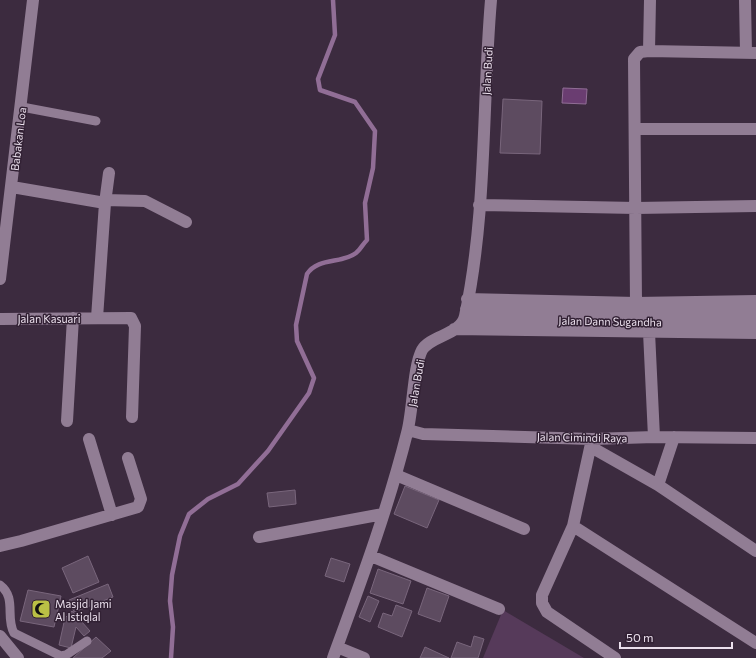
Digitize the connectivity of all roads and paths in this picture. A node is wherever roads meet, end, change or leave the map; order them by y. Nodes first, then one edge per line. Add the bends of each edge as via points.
1 (33, 0) edge
2 (492, 0) edge
3 (650, 0) edge
4 (749, 6) edge
5 (649, 51) junction
6 (751, 53) edge
7 (22, 106) junction
8 (96, 121) dead end
9 (756, 129) edge
10 (636, 130) junction
11 (109, 172) dead end
12 (12, 187) junction
13 (105, 201) junction
14 (479, 205) junction
15 (756, 206) edge
16 (636, 208) junction
17 (186, 222) dead end
18 (1, 265) edge
19 (0, 279) edge
20 (756, 301) edge
21 (636, 303) junction
22 (466, 309) junction
23 (756, 310) edge
24 (73, 318) junction
25 (98, 318) junction
26 (0, 319) edge
27 (756, 322) edge
28 (454, 329) junction
29 (649, 332) junction
30 (756, 333) edge
31 (132, 417) dead end
32 (67, 421) dead end
33 (408, 430) junction
34 (654, 436) junction
35 (674, 437) junction
36 (756, 438) edge
37 (88, 439) dead end
38 (591, 443) junction
39 (128, 458) dead end
40 (396, 475) junction
41 (658, 485) junction
42 (384, 514) junction
43 (112, 515) junction
44 (573, 526) junction
45 (524, 529) dead end
46 (259, 537) dead end
47 (0, 546) edge
48 (756, 551) edge
49 (371, 556) junction
50 (0, 585) edge
51 (499, 609) dead end
52 (0, 636) edge
53 (88, 642) dead end
54 (756, 643) edge
55 (335, 653) edge
56 (18, 658) edge
57 (364, 658) edge
58 (615, 658) edge

1 - 7 street, Babakan Loa
2 - 14 street, Jalan Budi
3 - 5 street
4 - 6 street
5 - 6 street
5 - 10 street via 640,52 634,59
7 - 8 lane
7 - 12 street, Babakan Loa
9 - 10 street
10 - 16 street
11 - 13 street
12 - 13 street
12 - 18 street, Babakan Loa
13 - 17 street via 144,201
13 - 25 street
14 - 16 street
14 - 22 street, Jalan Budi
15 - 16 street
16 - 21 street
18 - 19 street, Babakan Loa
20 - 21 street
21 - 22 street
22 - 23 street, Jalan Dann Sugandha via 592,312
22 - 27 street, Jalan Dann Sugandha
22 - 28 street, Jalan Budi
24 - 25 street, Jalan Kasuari
24 - 26 street, Jalan Kasuari
24 - 32 street
25 - 31 street, Jalan Kasuari via 131,318 135,326
28 - 29 street
28 - 33 street, Jalan Budi via 422,350
29 - 30 street
29 - 34 street
33 - 38 street, Jalan Cimindi Raya via 423,434
33 - 40 street, Jalan Budi
34 - 35 street, Jalan Cimindi Raya
34 - 38 street, Jalan Cimindi Raya
35 - 36 street, Jalan Cimindi Raya
35 - 41 street
37 - 43 street
38 - 41 street
38 - 44 street
39 - 43 street via 141,499 138,507
40 - 42 street, Jalan Budi
40 - 45 street
41 - 48 street
42 - 46 street
42 - 49 street, Jalan Budi
43 - 47 street
44 - 54 street
44 - 58 street via 542,595 542,604 547,612
49 - 51 street
49 - 55 street, Jalan Budi
50 - 53 lane via 10,602 10,627 14,633 61,656
52 - 56 street
55 - 57 street

